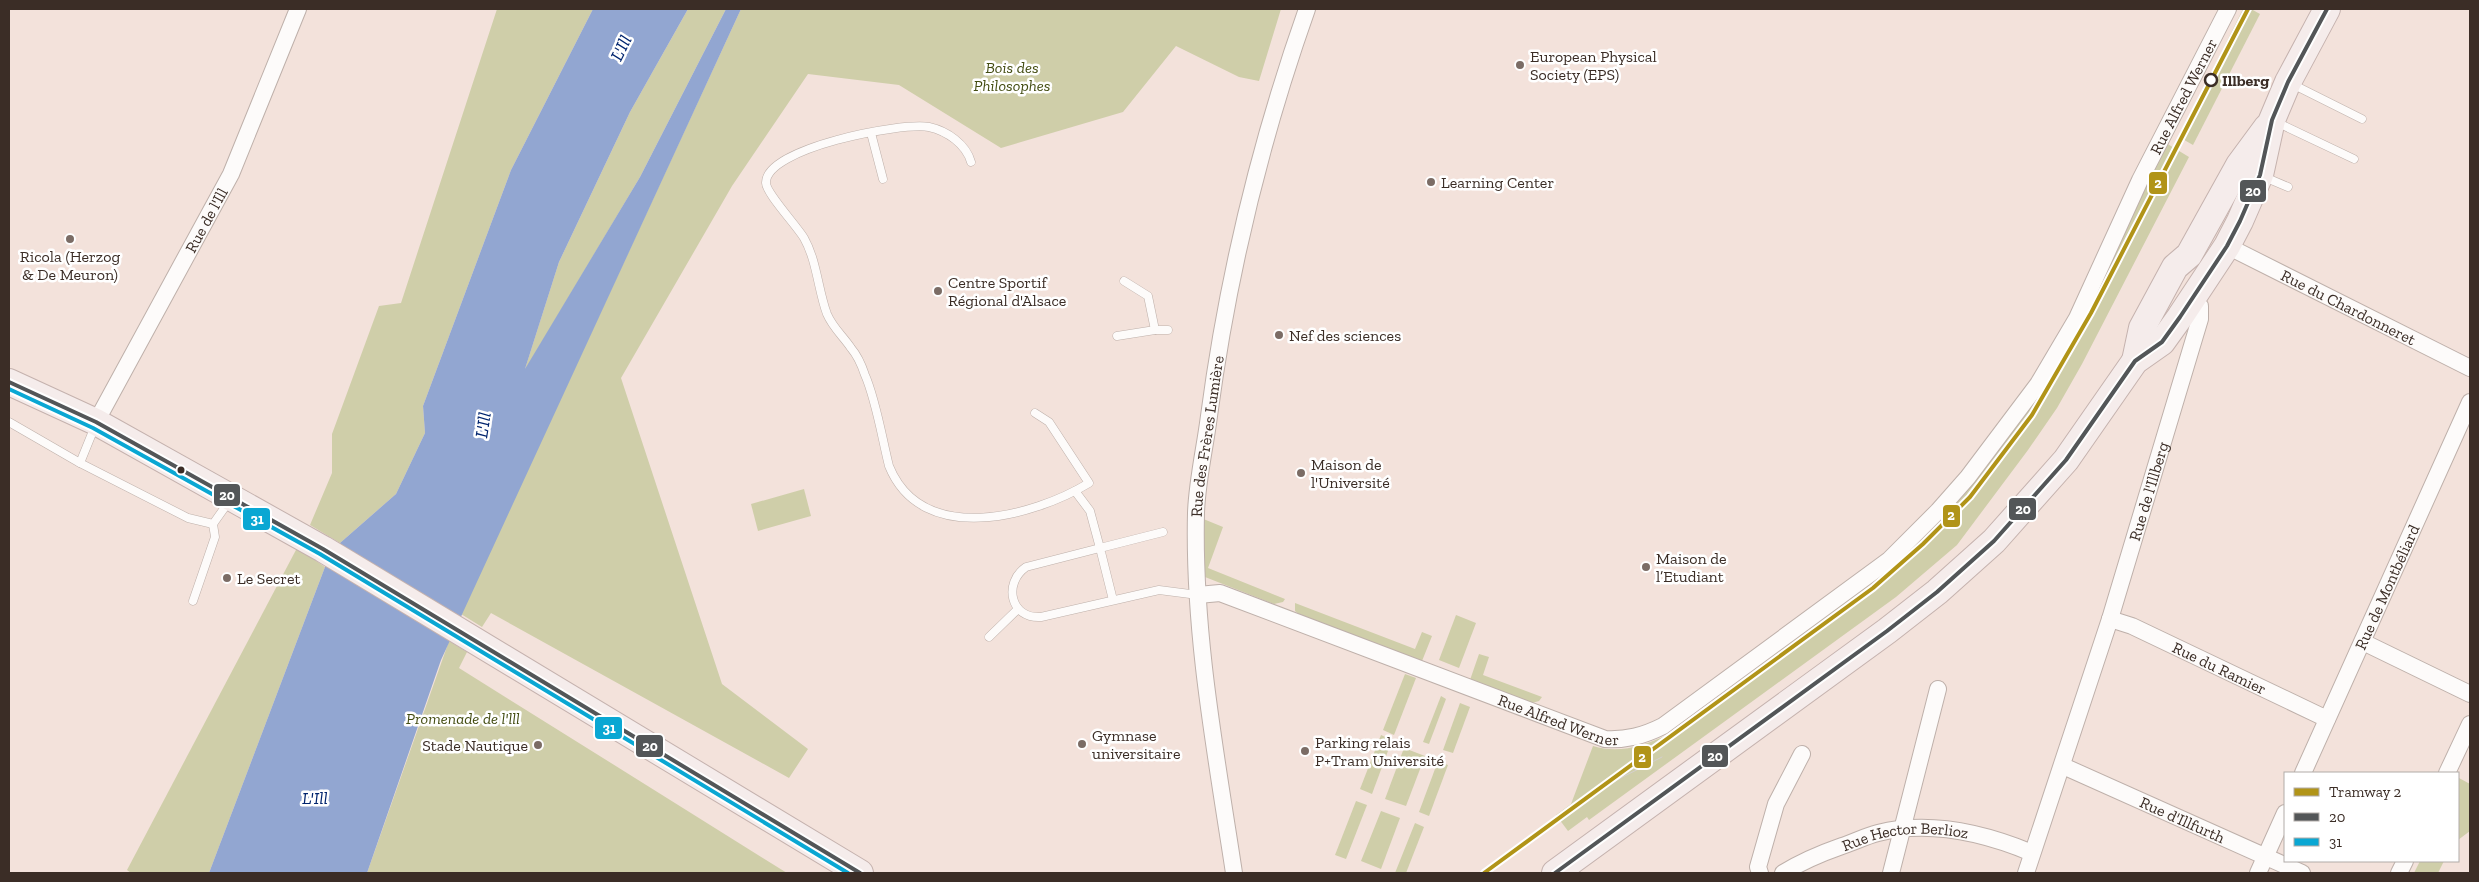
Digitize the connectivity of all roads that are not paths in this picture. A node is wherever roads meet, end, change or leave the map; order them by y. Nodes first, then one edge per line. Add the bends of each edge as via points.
1 (298, 9) edge
2 (1307, 9) edge
3 (2228, 9) edge
4 (2327, 9) edge
5 (2288, 82) junction
6 (2362, 119) dead end
7 (2272, 120) junction
8 (871, 133) junction
9 (2354, 159) dead end
10 (971, 162) dead end
11 (2249, 170) junction
12 (883, 178) dead end
13 (2288, 188) dead end
14 (2227, 246) junction
15 (2189, 255) junction
16 (1124, 282) dead end
17 (2192, 299) junction
18 (1155, 330) junction
19 (1168, 330) dead end
20 (1117, 336) dead end
21 (2135, 361) junction
22 (2470, 368) edge
23 (9, 383) edge
24 (2470, 402) edge
25 (1035, 413) dead end
26 (9, 422) edge
27 (96, 422) junction
28 (80, 463) junction
29 (1075, 491) junction
30 (232, 497) junction
31 (213, 524) junction
32 (1163, 532) dead end
33 (1100, 548) junction
34 (1198, 594) junction
35 (1113, 600) junction
36 (193, 601) dead end
37 (1018, 610) junction
38 (2110, 619) junction
39 (989, 637) dead end
40 (2363, 642) junction
41 (1938, 688) dead end
42 (2470, 694) edge
43 (2327, 719) junction
44 (2470, 724) edge
45 (1802, 754) dead end
46 (2063, 766) junction
47 (2303, 772) edge
48 (2446, 772) edge
49 (2284, 815) edge
50 (1902, 829) junction
51 (2032, 853) junction
52 (2266, 856) junction
53 (860, 873) edge
54 (1234, 873) edge
55 (1555, 873) edge
56 (1760, 873) edge
57 (1782, 873) edge
58 (1891, 873) edge
59 (2026, 873) edge
60 (2258, 873) edge
61 (2302, 873) edge

1 - 27 street, Rue de l'Ill via 231,174
2 - 34 street, Rue des Frères Lumière via 1282,85 1220,336 1196,511
3 - 34 street, Rue Alfred Werner via 2140,180 2076,318 2038,384 1968,477 1889,560 1663,726 1643,736 1604,740 1220,593
4 - 5 main road
5 - 6 lane
5 - 7 main road
7 - 9 lane
7 - 11 main road
8 - 10 lane via 929,127 962,144
8 - 12 lane
8 - 29 lane via 809,147 786,158 770,171 765,182 767,191 798,227 806,242 827,314 836,331 852,348 866,376 894,478 903,491 936,511 983,519 1031,510
11 - 13 lane
11 - 14 main road
11 - 15 main road
14 - 17 main road
14 - 22 street, Rue du Chardonneret
15 - 17 main road
15 - 21 main road via 2175,268 2142,328
16 - 18 lane via 1148,296
17 - 21 main road via 2162,342
17 - 38 street, Rue de l'Illberg via 2200,306 2200,320
18 - 19 lane
18 - 20 lane
21 - 55 main road via 2066,460 1994,541 1937,592
23 - 27 main road
24 - 40 street, Rue de Montbéliard
25 - 29 lane via 1049,422 1089,483
26 - 28 lane
27 - 28 lane
27 - 30 main road
28 - 31 lane via 188,518
29 - 33 lane via 1090,511
30 - 31 lane
30 - 53 main road
31 - 36 lane via 215,537
32 - 33 lane
33 - 35 lane
33 - 37 lane via 1026,567 1019,572 1011,590
34 - 35 lane via 1159,590
34 - 54 street, Rue des Frères Lumière via 1212,731
35 - 37 lane via 1033,618
37 - 39 lane
38 - 43 street, Rue du Ramier via 2132,626
38 - 46 street, Rue de l'Illberg
40 - 42 street
40 - 43 street, Rue de Montbéliard
41 - 50 street
43 - 47 street, Rue de Montbéliard
44 - 48 street
45 - 56 street via 1776,804 1758,867
46 - 51 street, Rue de l'Illberg
46 - 52 street, Rue d'Illfurth
49 - 52 street
50 - 51 street, Rue Hector Berlioz via 1937,828 1972,834
50 - 57 street, Rue Hector Berlioz via 1877,833 1830,850
50 - 58 street
51 - 59 street, Rue de l'Illberg
52 - 60 street
52 - 61 street, Rue d'Illfurth

